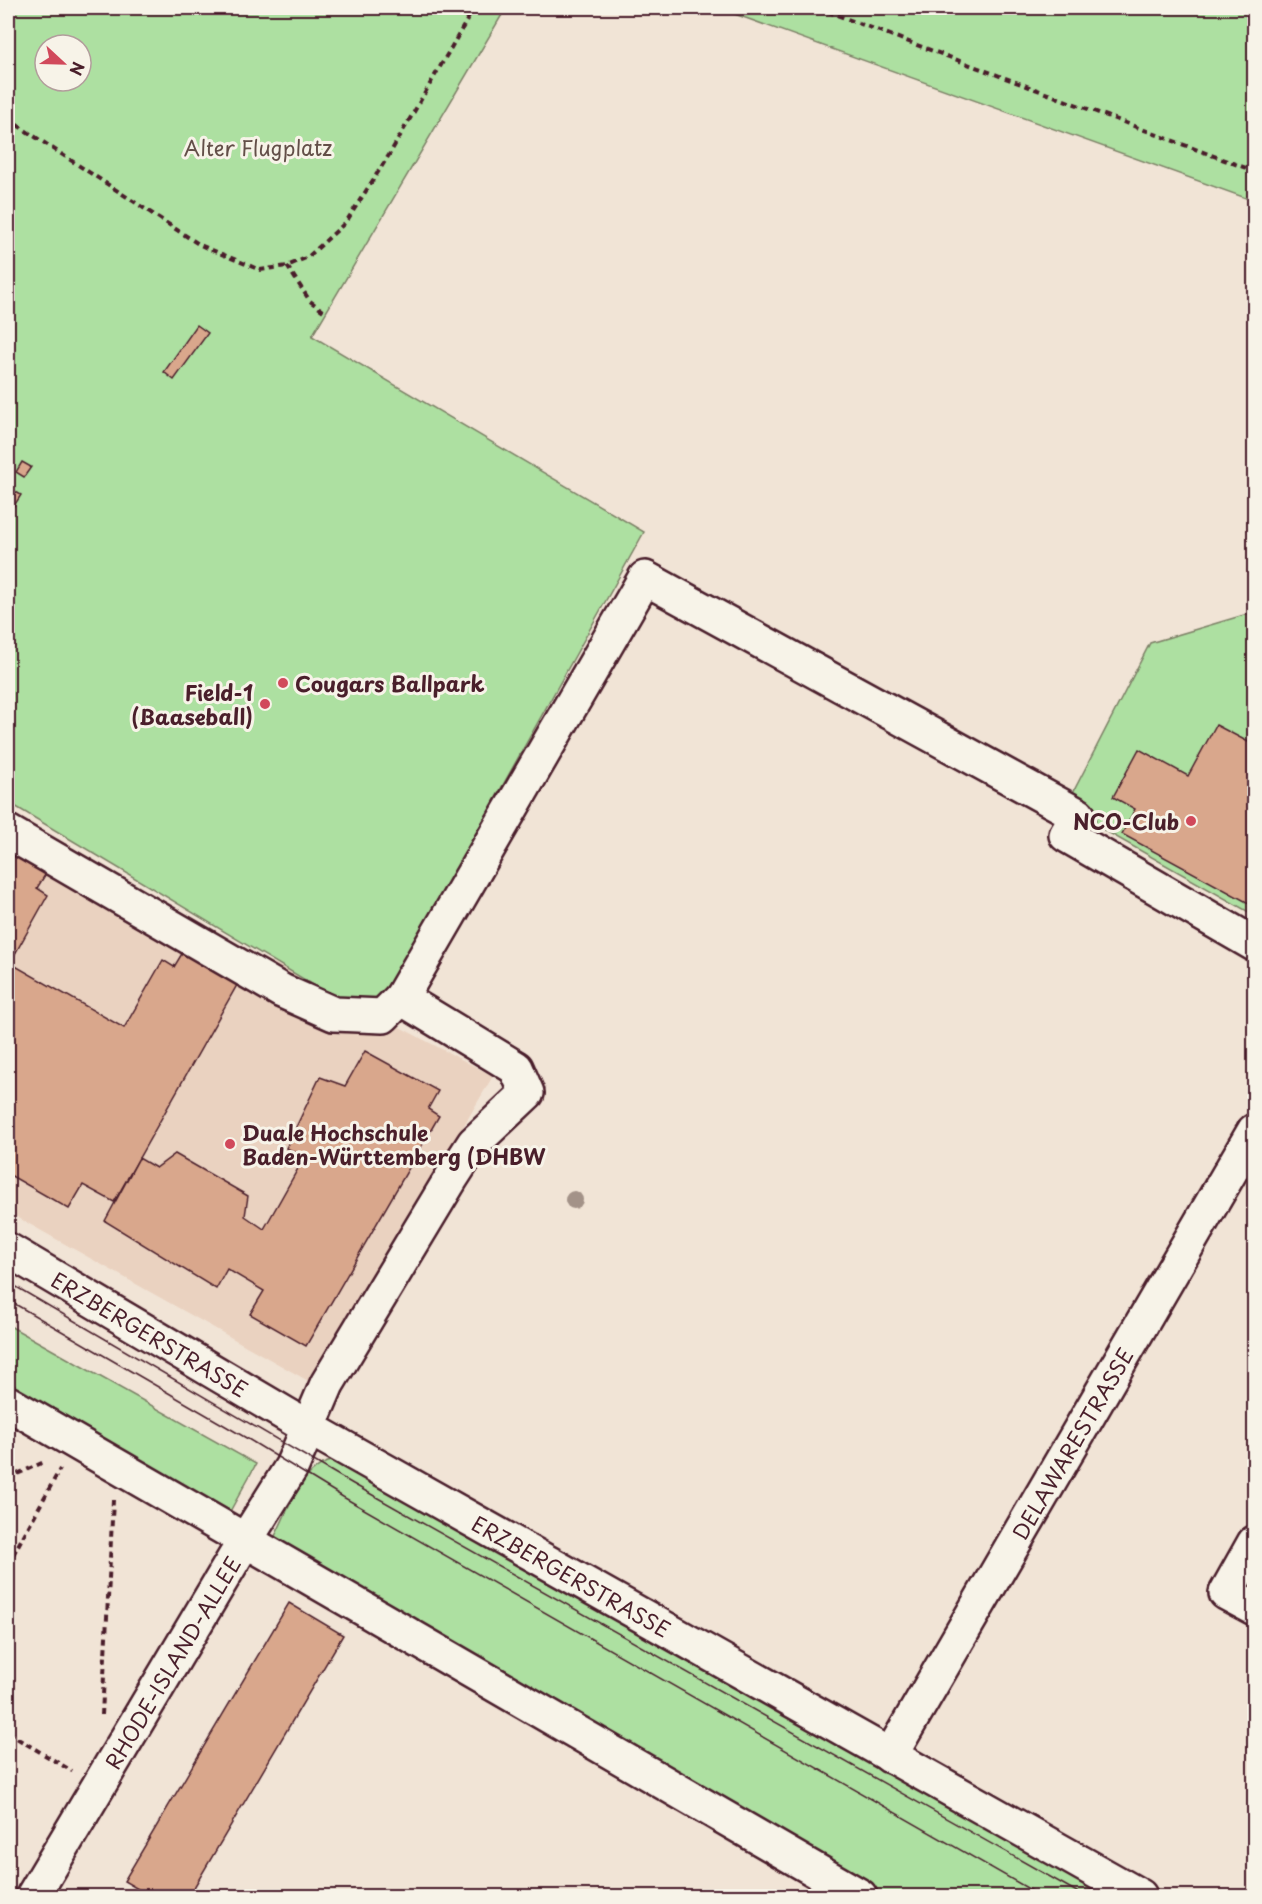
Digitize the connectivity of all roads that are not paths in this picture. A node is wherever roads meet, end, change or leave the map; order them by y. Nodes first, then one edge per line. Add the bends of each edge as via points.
1 (8, 831) edge
2 (1254, 944) edge
3 (401, 998) junction
4 (1254, 1131) edge
5 (8, 1250) edge
6 (8, 1403) edge
7 (309, 1428) junction
8 (246, 1541) junction
9 (1254, 1543) edge
10 (1254, 1608) edge
11 (890, 1756) junction
12 (33, 1896) edge
13 (860, 1896) edge
14 (1140, 1896) edge

1 - 3 street via 282,991 334,1014 383,1016
2 - 3 street via 1066,835 1078,815 645,578
3 - 7 street, RHODE-ISLAND-ALLEE via 516,1068 527,1093 474,1143 327,1384
4 - 11 street, DELAWARESTRASSE
5 - 7 street, ERZBERGERSTRASSE
6 - 8 street
7 - 8 street, RHODE-ISLAND-ALLEE via 292,1466
7 - 11 street, ERZBERGERSTRASSE
8 - 12 street, RHODE-ISLAND-ALLEE
8 - 13 street
9 - 10 street via 1226,1593
11 - 14 street, ERZBERGERSTRASSE

